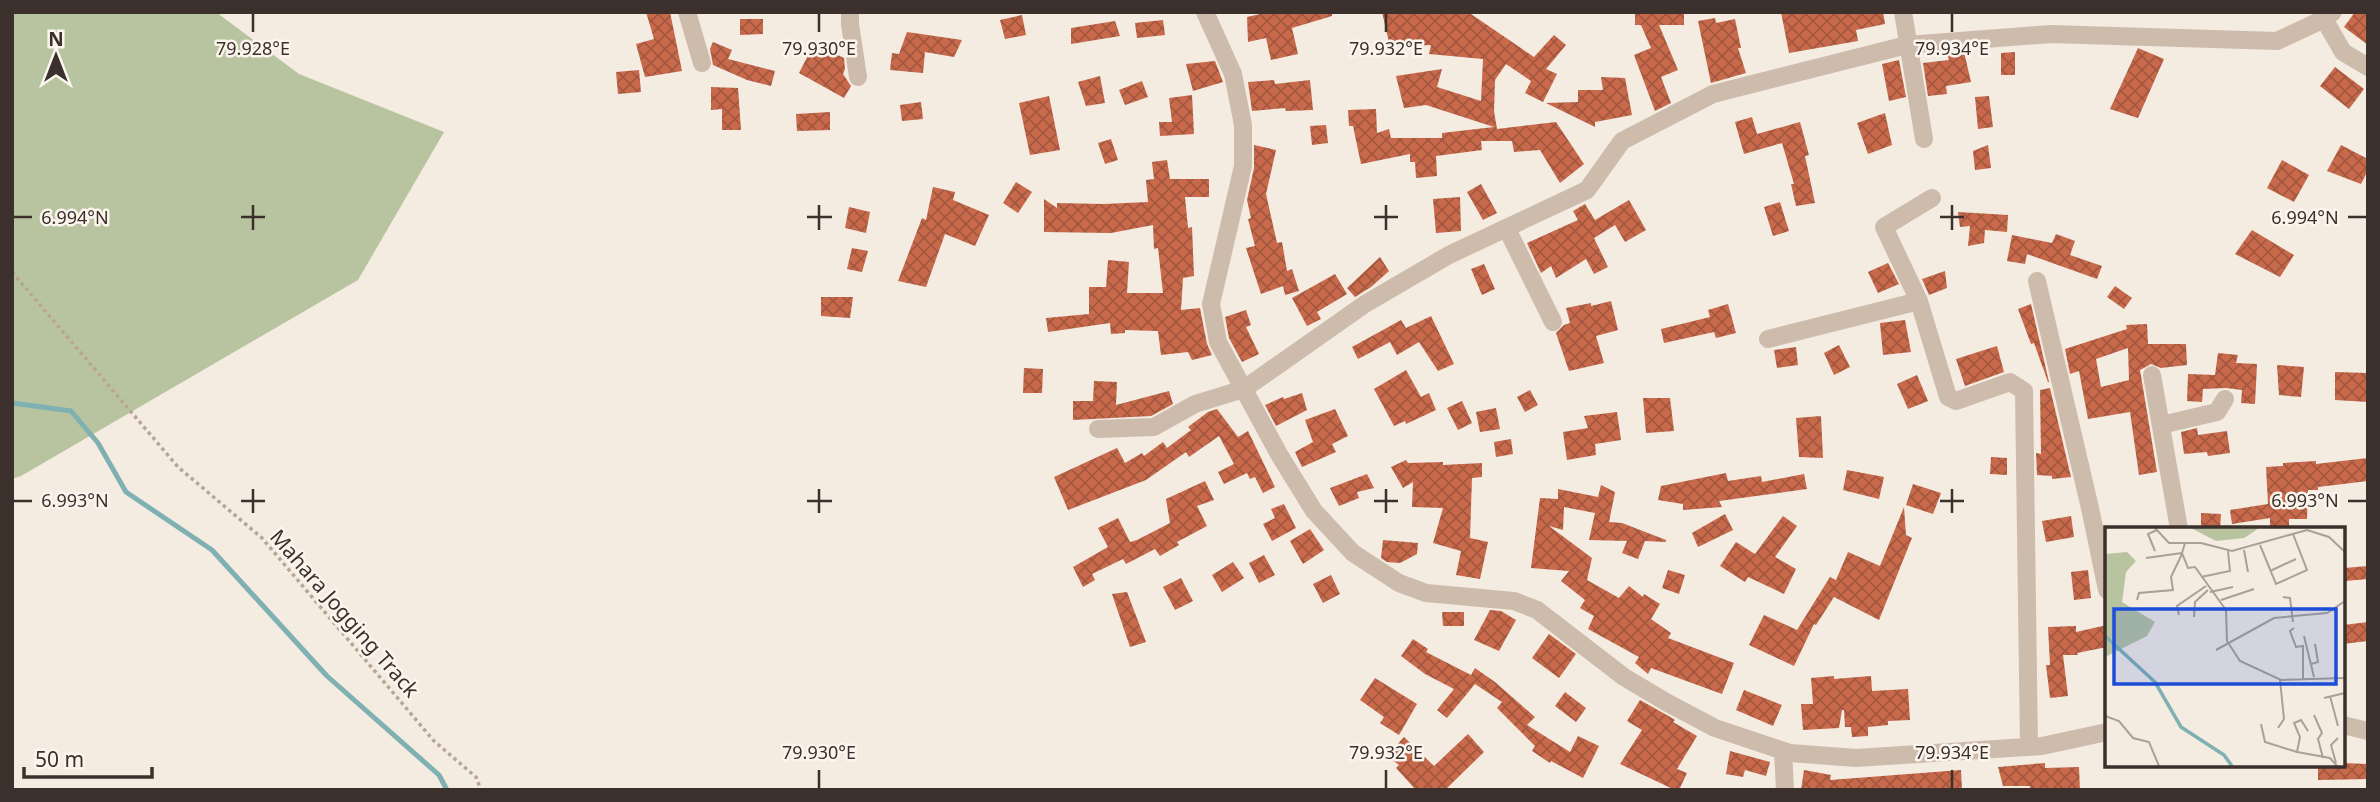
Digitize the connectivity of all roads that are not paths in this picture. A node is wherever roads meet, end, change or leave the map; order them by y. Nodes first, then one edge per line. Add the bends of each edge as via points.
1 (688, 12) edge
2 (850, 12) edge
3 (1205, 12) edge
4 (1903, 12) edge
5 (2328, 16) edge
6 (1907, 45) junction
7 (702, 63) dead end
8 (2368, 67) edge
9 (858, 77) dead end
10 (1924, 139) dead end
11 (1932, 198) dead end
12 (1507, 229) junction
13 (2037, 281) dead end
14 (1919, 301) junction
15 (1553, 321) dead end
16 (1768, 339) dead end
17 (2151, 375) dead end
18 (1244, 389) junction
19 (2225, 399) dead end
20 (2161, 425) junction
21 (1098, 429) dead end
22 (2179, 527) edge
23 (2105, 580) edge
24 (2345, 726) edge
25 (2368, 731) edge
26 (2105, 732) edge
27 (2029, 747) junction
28 (1783, 751) junction
29 (1785, 790) edge

1 - 7 street
2 - 9 street
3 - 18 street via 1233,74 1243,125 1243,166 1211,304 1218,342
4 - 6 street
5 - 6 street via 2277,41 2051,34
5 - 8 street via 2343,52
6 - 10 street
6 - 12 street via 1713,94 1622,141 1587,190
11 - 14 street via 1884,227
12 - 15 street
12 - 18 street via 1449,255 1365,304
13 - 23 street
14 - 16 street
14 - 27 street via 1948,397 1956,401 2010,382 2024,391
17 - 20 street
18 - 21 street via 1195,404 1154,427
18 - 28 street via 1314,511 1353,553 1399,583 1426,593 1514,601 1537,610 1624,677 1666,702 1715,729
19 - 20 street via 2217,412
20 - 22 street
24 - 25 street
26 - 27 street
27 - 28 street via 1856,758
28 - 29 street

